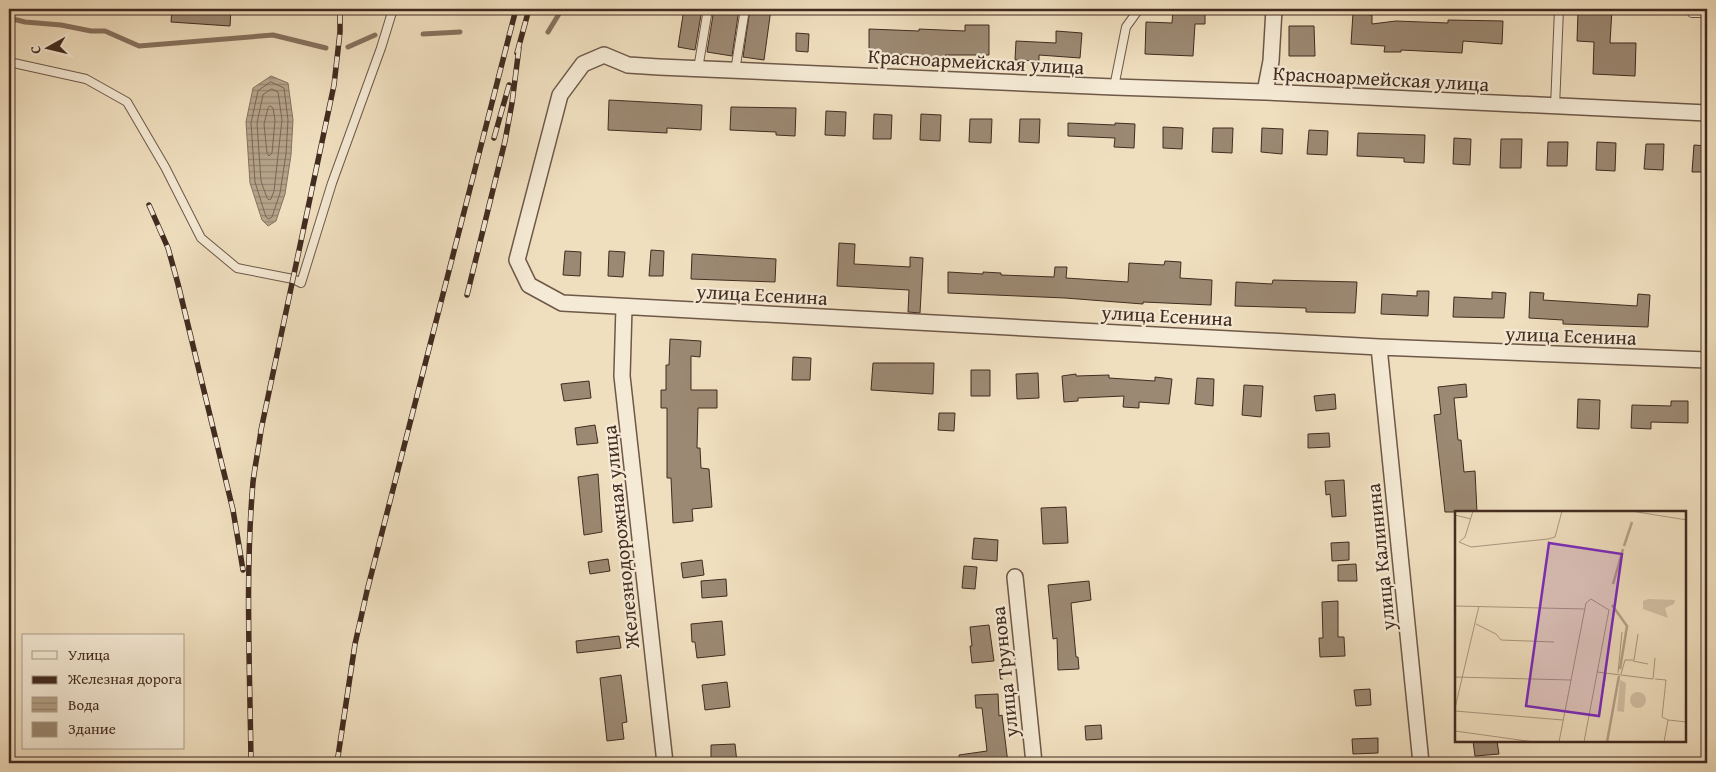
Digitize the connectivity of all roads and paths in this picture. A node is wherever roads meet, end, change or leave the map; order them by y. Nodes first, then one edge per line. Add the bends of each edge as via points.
1 (393, 9) edge
2 (708, 9) edge
3 (745, 9) edge
4 (1139, 9) edge
5 (1274, 9) edge
6 (1560, 9) edge
7 (1692, 13) dead end
8 (1707, 13) edge
9 (9, 62) edge
10 (698, 69) junction
11 (735, 71) junction
12 (1114, 87) junction
13 (1265, 92) junction
14 (1555, 107) junction
15 (1707, 113) edge
16 (624, 306) junction
17 (1380, 347) junction
18 (1707, 360) edge
19 (1015, 577) dead end
20 (665, 763) edge
21 (1034, 763) edge
22 (1421, 763) edge

1 - 9 lane via 301,283 237,268 201,238 127,102 86,78
2 - 10 lane
3 - 11 lane
4 - 12 lane via 1126,27
5 - 13 street via 1272,61
6 - 14 lane
7 - 8 lane
10 - 11 street, Красноармейская улица
10 - 16 street, Красноармейская улица via 628,65 604,55 583,64 560,95 517,260 529,285 562,302
11 - 12 street, Красноармейская улица
12 - 13 street, Красноармейская улица
13 - 14 street, Красноармейская улица
14 - 15 street, Красноармейская улица
16 - 17 street, улица Есенина
16 - 20 street, Железнодорожная улица via 622,376
17 - 18 street, улица Есенина
17 - 22 street, улица Калинина
19 - 21 street, улица Трунова

